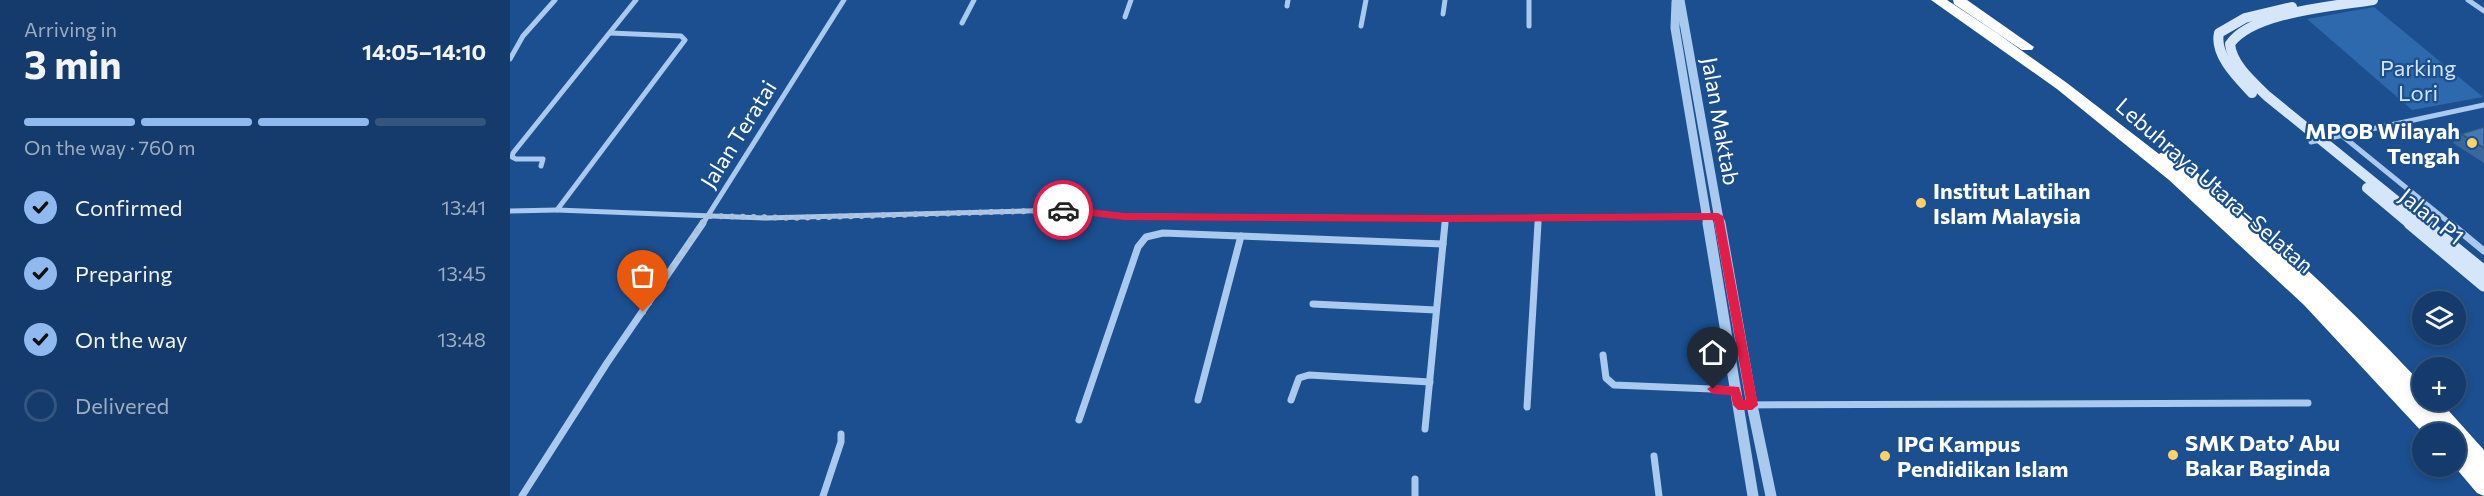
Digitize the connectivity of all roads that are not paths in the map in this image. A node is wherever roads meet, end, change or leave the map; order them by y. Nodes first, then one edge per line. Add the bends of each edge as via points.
1 (555, 0) edge
2 (636, 0) edge
3 (844, 0) edge
4 (974, 0) edge
5 (1131, 0) edge
6 (1366, 0) edge
7 (1445, 0) edge
8 (1529, 0) edge
9 (1678, 0) edge
10 (1938, 0) edge
11 (1959, 0) edge
12 (2332, 0) edge
13 (2373, 0) edge
14 (2468, 0) edge
15 (2484, 11) edge
16 (1443, 14) dead end
17 (1125, 17) dead end
18 (962, 23) dead end
19 (1361, 26) dead end
20 (1529, 26) dead end
21 (610, 33) junction
22 (510, 59) edge
23 (2484, 105) edge
24 (2340, 134) junction
25 (2315, 141) junction
26 (541, 166) dead end
27 (510, 210) edge
28 (557, 210) junction
29 (707, 216) junction
30 (1713, 217) junction
31 (1446, 218) junction
32 (1538, 218) junction
33 (1242, 236) junction
34 (1443, 244) junction
35 (2484, 251) edge
36 (2484, 272) edge
37 (2484, 285) edge
38 (1313, 304) dead end
39 (1436, 310) junction
40 (1603, 355) dead end
41 (1430, 382) junction
42 (2412, 386) edge
43 (1736, 390) junction
44 (1198, 400) dead end
45 (1292, 400) dead end
46 (2308, 403) dead end
47 (1738, 405) junction
48 (1752, 405) junction
49 (1527, 407) dead end
50 (2437, 411) edge
51 (1079, 420) dead end
52 (2426, 423) edge
53 (1425, 429) dead end
54 (841, 434) dead end
55 (1654, 456) dead end
56 (2484, 464) edge
57 (2466, 466) edge
58 (1415, 479) dead end
59 (2484, 487) edge
60 (522, 496) edge
61 (823, 496) edge
62 (1415, 496) edge
63 (1659, 496) edge
64 (1753, 496) edge
65 (1771, 496) edge

1 - 22 street via 523,36
2 - 21 street
3 - 29 street, Jalan Teratai
4 - 18 street
5 - 17 street
6 - 19 street
7 - 16 street
8 - 20 street
9 - 30 street, Jalan Maktab
10 - 52 highway, Lebuhraya Utara–Selatan via 2081,100 2167,170 2305,295
11 - 42 highway, Lebuhraya Utara–Selatan via 2079,86 2247,223
12 - 25 main road, Jalan P1 via 2245,18 2219,33 2217,42 2228,66 2244,86
13 - 25 main road, Jalan P1 via 2275,19 2239,33 2230,44 2250,80
14 - 15 street
21 - 26 street via 513,153 516,159 543,159
21 - 28 street via 681,36 685,40
23 - 24 street
24 - 25 street
24 - 35 street
25 - 36 main road, Jalan P1
25 - 37 main road, Jalan P1
27 - 28 street
28 - 29 street
29 - 31 street via 792,218 1065,210 1124,216
29 - 60 street, Jalan Teratai
30 - 32 street
30 - 43 street, Jalan Maktab
30 - 48 street, Jalan Maktab
31 - 32 street
31 - 34 street
32 - 49 street
33 - 34 street
33 - 44 street
33 - 51 street via 1163,233 1146,237 1138,247
34 - 39 street
38 - 39 street
39 - 41 street
40 - 43 street via 1606,378 1614,385
41 - 45 street via 1309,375 1299,378
41 - 53 street
43 - 47 street, Jalan Maktab
46 - 48 street
47 - 48 street
47 - 64 street, Jalan Maktab
48 - 65 street, Jalan Maktab
50 - 56 highway
54 - 61 street
55 - 63 street
57 - 59 highway
58 - 62 street

